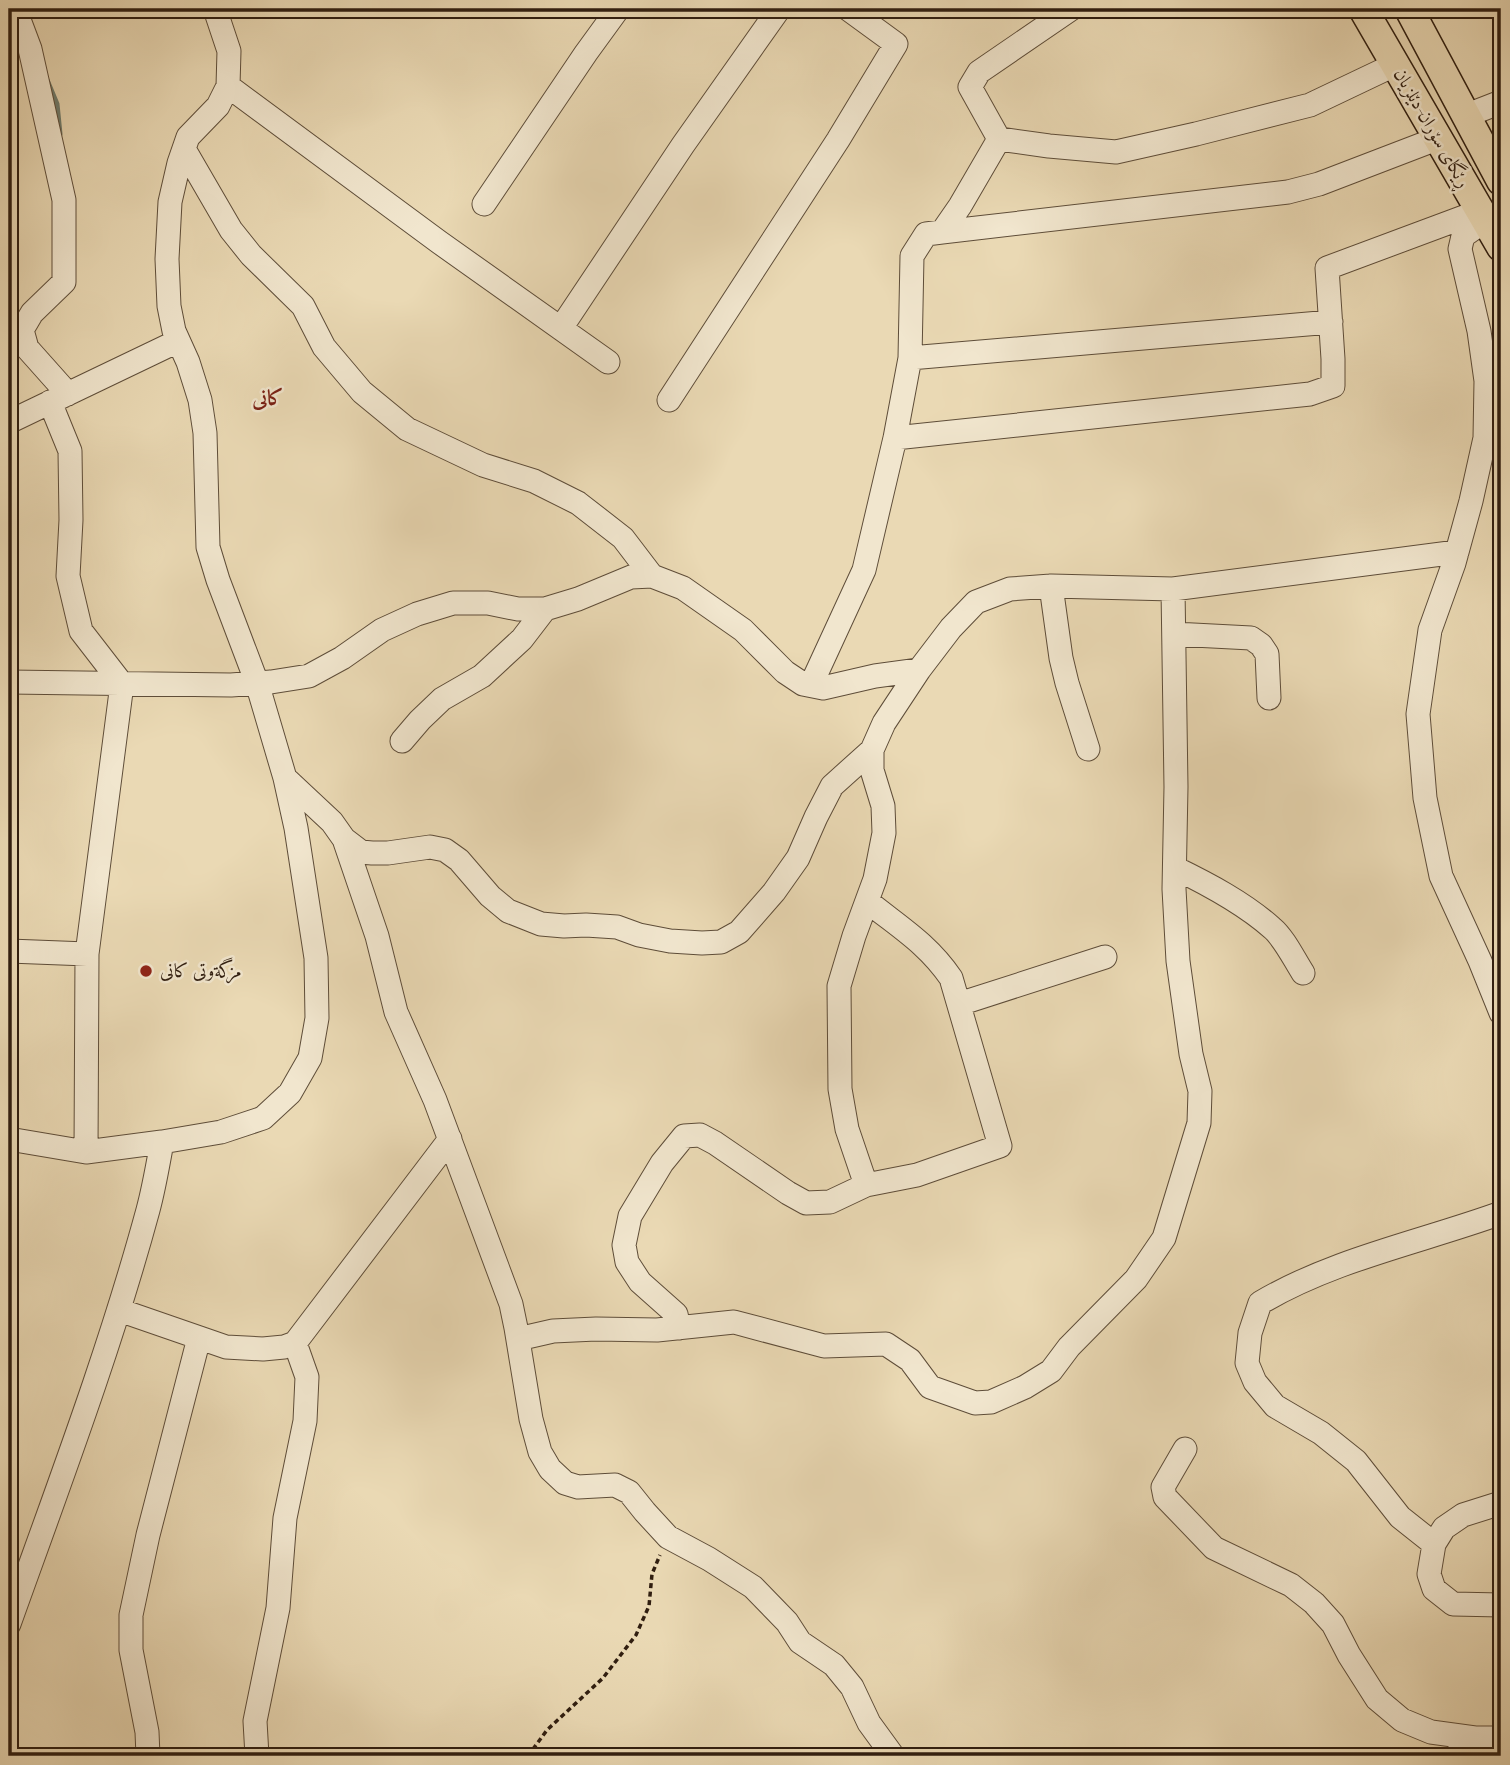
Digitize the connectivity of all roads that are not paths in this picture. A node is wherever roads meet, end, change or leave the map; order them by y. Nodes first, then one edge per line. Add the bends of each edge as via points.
1 (15, 9) edge
2 (215, 9) edge
3 (618, 9) edge
4 (779, 9) edge
5 (848, 9) edge
6 (1071, 9) edge
7 (1363, 9) edge
8 (1409, 9) edge
9 (1394, 65) junction
10 (228, 86) junction
11 (1501, 102) edge
12 (1465, 116) junction
13 (1440, 138) junction
14 (999, 139) junction
15 (184, 149) junction
16 (1501, 181) edge
17 (484, 204) dead end
18 (1483, 215) junction
19 (942, 232) junction
20 (1501, 247) edge
21 (1331, 323) junction
22 (561, 328) junction
23 (178, 341) junction
24 (910, 358) junction
25 (608, 362) dead end
26 (59, 398) junction
27 (669, 400) dead end
28 (9, 422) edge
29 (895, 438) junction
30 (1457, 552) junction
31 (652, 576) junction
32 (1051, 586) junction
33 (1173, 589) junction
34 (545, 609) junction
35 (1174, 634) junction
36 (919, 670) junction
37 (9, 682) edge
38 (257, 683) junction
39 (122, 684) junction
40 (811, 685) junction
41 (1269, 698) dead end
42 (402, 741) dead end
43 (1088, 749) dead end
44 (872, 750) junction
45 (285, 778) junction
46 (344, 839) junction
47 (1175, 867) junction
48 (867, 901) junction
49 (9, 951) edge
50 (87, 954) junction
51 (1105, 957) dead end
52 (1303, 973) dead end
53 (1495, 981) edge
54 (959, 1004) junction
55 (1501, 1013) edge
56 (9, 1139) edge
57 (450, 1139) junction
58 (162, 1142) junction
59 (86, 1152) junction
60 (866, 1185) junction
61 (1501, 1213) edge
62 (119, 1310) junction
63 (679, 1328) junction
64 (199, 1338) junction
65 (518, 1339) junction
66 (295, 1343) junction
67 (1185, 1449) dead end
68 (1501, 1503) edge
69 (1434, 1544) junction
70 (1501, 1605) edge
71 (9, 1624) edge
72 (1501, 1738) edge
73 (1461, 1746) edge
74 (148, 1756) edge
75 (257, 1756) edge
76 (892, 1756) edge

1 - 26 street via 30,49 64,200 64,282 32,313 22,330 27,348
2 - 10 street via 229,51
3 - 17 street
4 - 22 street
5 - 27 street via 897,44
6 - 14 street via 979,72 970,87
7 - 9 main road, ڕێگای سۆران-دێلزیان
8 - 12 main road, ڕێگای سۆران-دێلزیان
9 - 13 main road, ڕێگای سۆران-دێلزیان
9 - 14 street via 1310,105 1115,152
10 - 15 street via 218,106 188,137
10 - 22 street
11 - 12 street
12 - 16 main road, ڕێگای سۆران-دێلزیان
13 - 18 main road, ڕێگای سۆران-دێلزیان
13 - 19 street via 1289,192
14 - 19 street
15 - 23 street via 170,202 167,260 169,306
15 - 31 street via 232,230 303,306 324,347 362,392 407,429 578,503 623,538
18 - 20 main road, ڕێگای سۆران-دێلزیان
18 - 21 street via 1327,268
18 - 30 street via 1463,236 1460,249 1486,381 1486,438
19 - 24 street via 926,234 912,256
21 - 24 street
21 - 29 street via 1333,386 1310,394
22 - 25 street
23 - 26 street
23 - 38 street via 200,400 205,433 208,547
24 - 29 street
26 - 28 street
26 - 39 street via 70,452 68,576 81,631
29 - 40 street via 864,570
30 - 33 street
30 - 53 street via 1430,630 1418,714 1425,798 1441,876
31 - 34 street via 631,577
31 - 40 street via 683,588 743,630 785,671
32 - 33 street
32 - 36 street via 1010,589 976,602
32 - 43 street via 1061,658
33 - 35 street
34 - 38 street via 453,604 382,631 309,676
34 - 42 street via 522,639 482,676 442,699
35 - 41 street via 1251,638 1267,653
35 - 47 street
36 - 40 street via 823,688
36 - 44 street
37 - 39 street
38 - 39 street
38 - 45 street
39 - 50 street
44 - 46 street via 832,786 798,858 774,892 739,932 721,942 670,941 617,927 541,924 508,911 445,850 361,852
44 - 48 street via 884,833
45 - 46 street
45 - 58 street via 316,958 317,1017 310,1058 290,1093 263,1118 221,1132
46 - 57 street via 377,936 396,1012
47 - 52 street via 1274,929
47 - 63 street via 1178,961 1200,1091 1199,1123 1164,1238 1136,1279 1051,1371 991,1402 975,1403 930,1387 910,1360 886,1344 824,1346 734,1322
48 - 54 street via 939,961 951,978
48 - 60 street via 839,986 840,1088 847,1129
49 - 50 street
50 - 59 street
51 - 54 street
53 - 55 street
54 - 60 street via 1000,1146 917,1175
56 - 59 street
57 - 65 street via 510,1304
57 - 66 street
58 - 59 street
58 - 62 street via 149,1207
60 - 63 street via 830,1202 806,1203 715,1143 700,1135 684,1136 630,1216 624,1245 627,1262 640,1282 676,1314
61 - 69 street via 1284,1288 1260,1303 1251,1333 1247,1363 1255,1382 1275,1406 1321,1433 1356,1461 1400,1517
62 - 64 street
62 - 71 street
63 - 65 street via 553,1331
64 - 66 street via 226,1347 263,1349
64 - 74 street via 131,1615 131,1650
65 - 76 street via 531,1419 550,1469 565,1483 578,1487 615,1485 629,1492 668,1537 752,1587 800,1642 834,1665 852,1686 869,1723
66 - 75 street via 307,1377 305,1421 285,1518 278,1608 256,1721
67 - 73 street via 1163,1488 1165,1497 1214,1548 1291,1584 1314,1604 1333,1625 1377,1699 1402,1720
68 - 69 street via 1463,1515 1444,1528
69 - 70 street via 1429,1574 1434,1589 1453,1604
72 - 73 street

